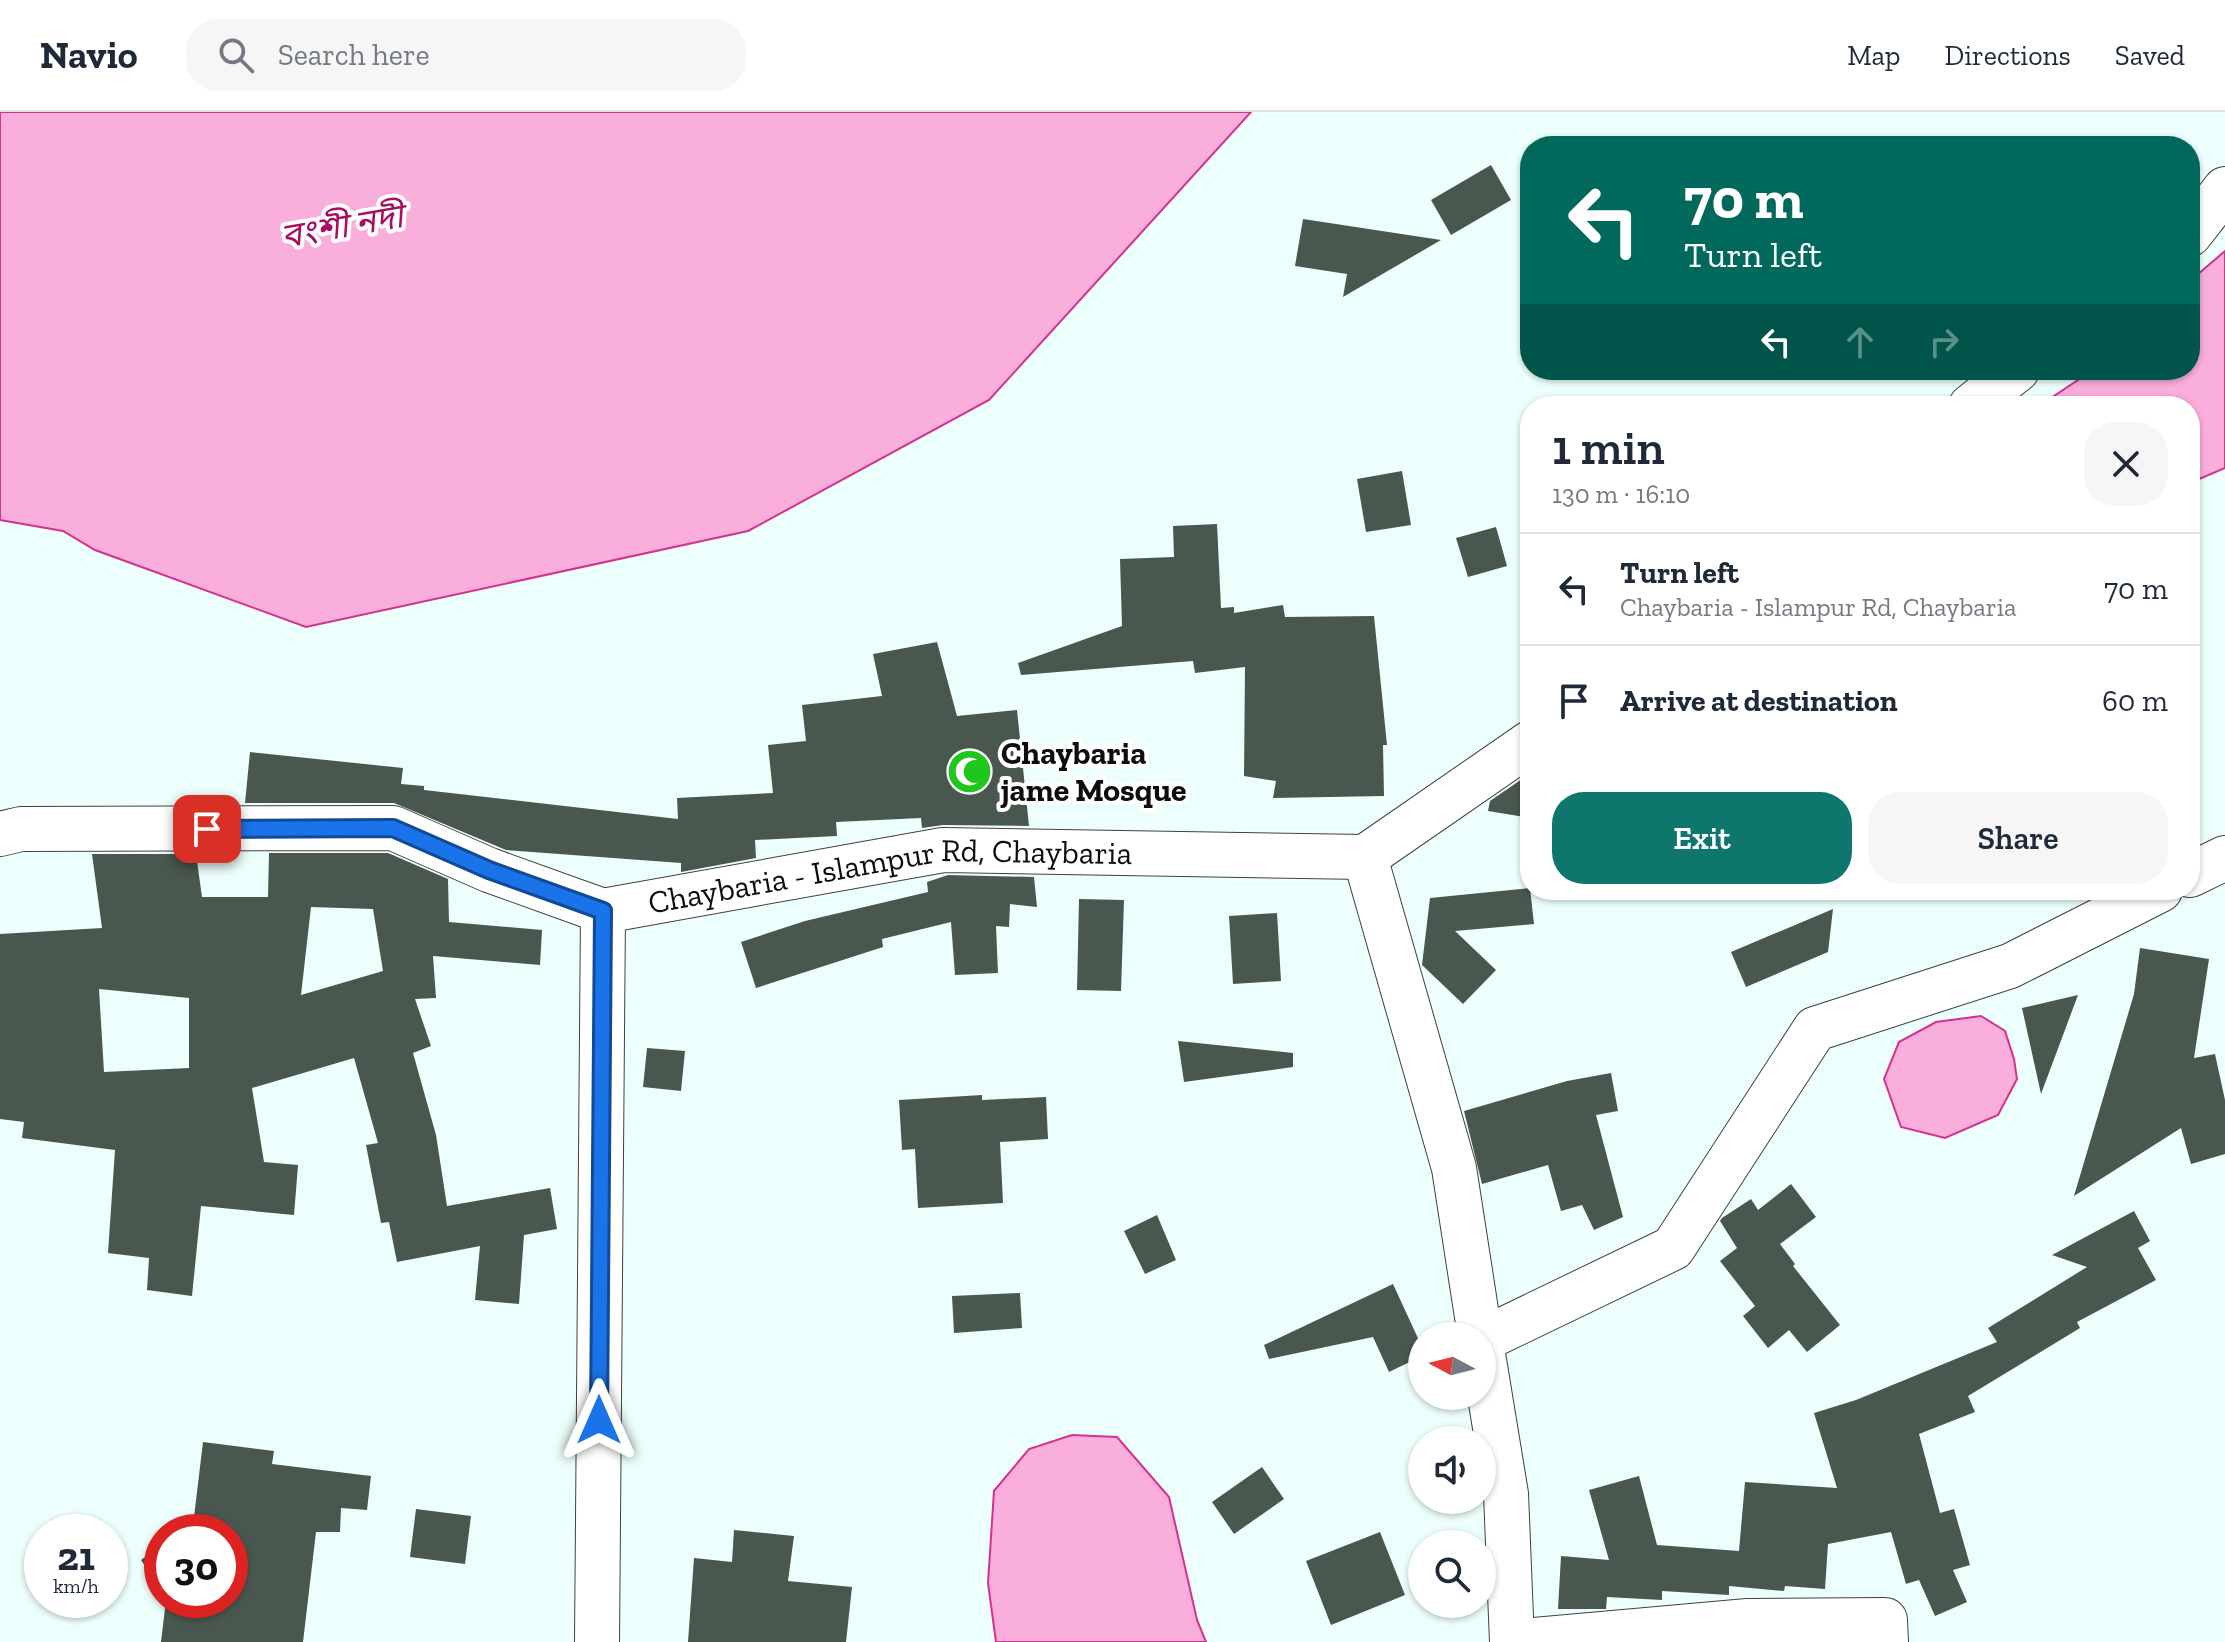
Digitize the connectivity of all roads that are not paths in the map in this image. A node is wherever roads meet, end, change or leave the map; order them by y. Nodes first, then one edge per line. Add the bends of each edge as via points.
1 (2225, 189) edge
2 (2200, 221) edge
3 (2004, 380) edge
4 (1984, 396) edge
5 (1520, 750) edge
6 (0, 834) edge
7 (1365, 857) junction
8 (2225, 858) edge
9 (2200, 870) edge
10 (2140, 900) edge
11 (603, 911) junction
12 (1478, 1322) edge
13 (1496, 1331) edge
14 (1492, 1410) edge
15 (597, 1642) edge
16 (1886, 1642) edge

1 - 2 street
3 - 4 street
5 - 7 street
6 - 11 street, Chaybaria - Islampur Rd, Chaybaria via 21,829 393,828
7 - 11 street, Chaybaria - Islampur Rd, Chaybaria via 943,850
7 - 12 street via 1454,1168
8 - 9 street
10 - 13 street via 2010,966 1815,1029 1673,1248
11 - 15 street
14 - 16 street via 1506,1494 1512,1642 1748,1621 1885,1620

